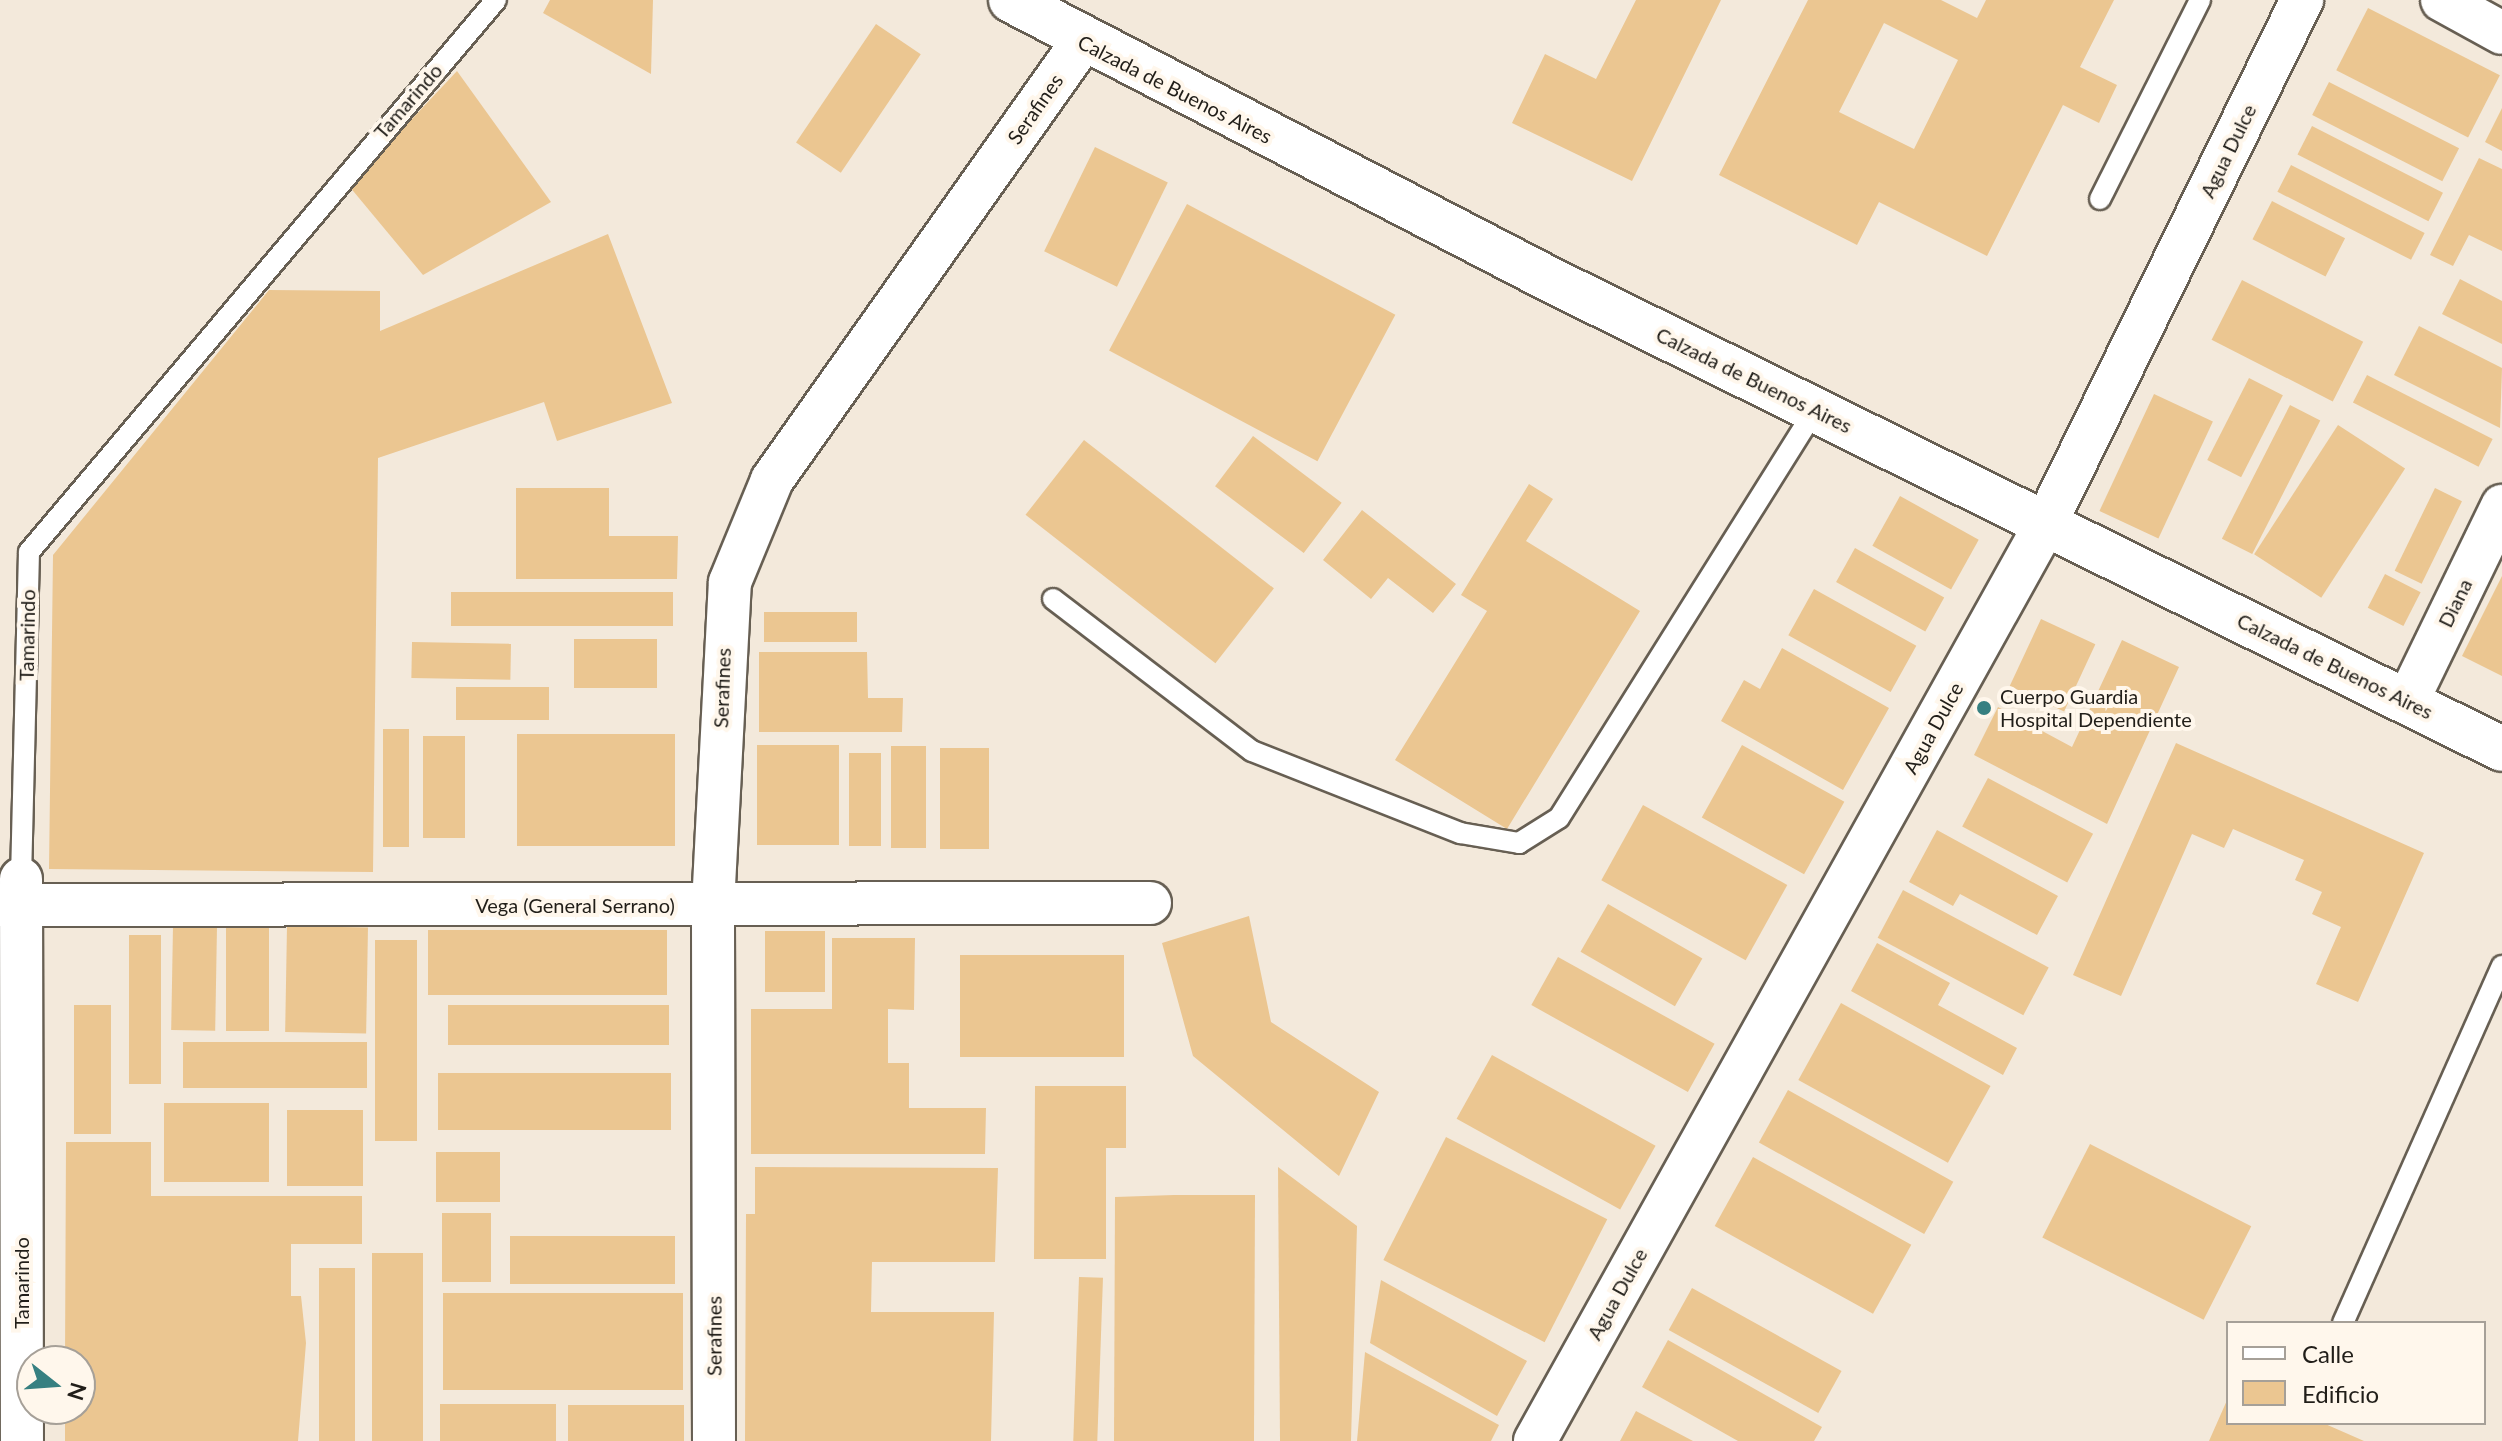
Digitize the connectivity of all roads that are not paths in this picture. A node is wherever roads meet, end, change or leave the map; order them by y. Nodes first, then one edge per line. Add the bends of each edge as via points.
1 (496, 0) edge
2 (1011, 0) edge
3 (2200, 0) edge
4 (2302, 0) edge
5 (2442, 0) edge
6 (2502, 33) edge
7 (1082, 42) junction
8 (2100, 199) dead end
9 (1815, 410) junction
10 (2502, 506) edge
11 (2045, 525) junction
12 (1053, 599) dead end
13 (2408, 700) junction
14 (2502, 749) edge
15 (14, 896) edge
16 (1150, 903) dead end
17 (713, 905) junction
18 (2502, 966) edge
19 (2344, 1321) edge
20 (22, 1441) edge
21 (714, 1441) edge
22 (1535, 1441) edge

1 - 15 lane, Tamarindo via 29,552
2 - 7 street, Calzada de Buenos Aires
3 - 8 lane
4 - 11 street, Agua Dulce
5 - 6 street
7 - 9 street, Calzada de Buenos Aires
7 - 17 street, Serafines via 754,513 725,620
9 - 11 street, Calzada de Buenos Aires
9 - 12 lane via 1559,818 1519,843 1460,833 1252,751
10 - 13 street, Diana
11 - 13 street, Calzada de Buenos Aires
11 - 22 street, Agua Dulce
13 - 14 street, Calzada de Buenos Aires
15 - 17 street, Vega (General Serrano)
15 - 20 street, Tamarindo
16 - 17 street, Vega (General Serrano)
17 - 21 street, Serafines
18 - 19 lane

